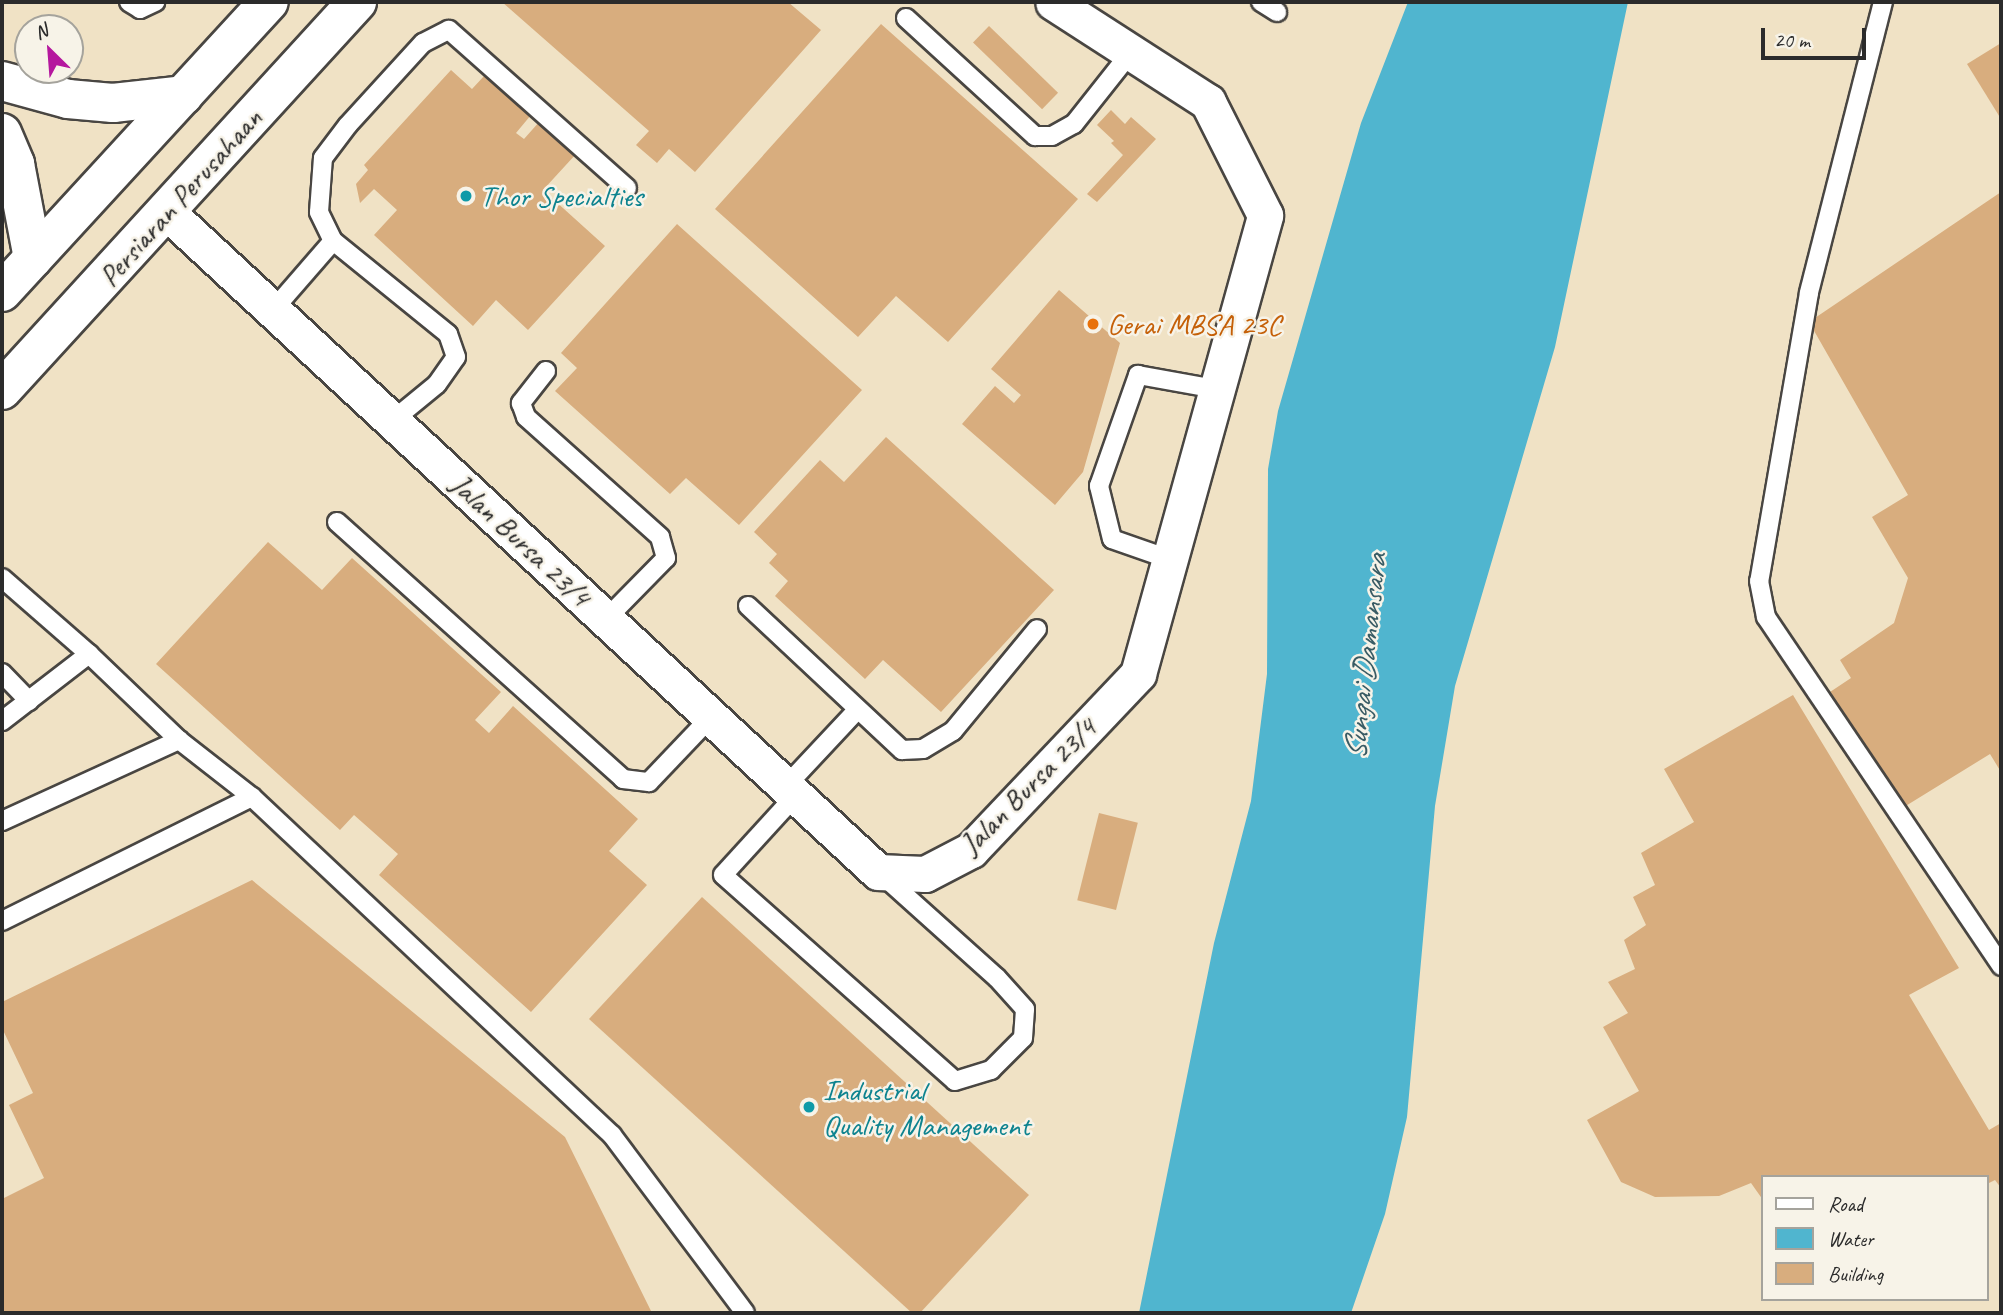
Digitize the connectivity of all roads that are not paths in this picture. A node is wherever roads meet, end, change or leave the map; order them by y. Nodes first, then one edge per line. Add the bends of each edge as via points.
1 (129, 2) edge
2 (155, 2) edge
3 (269, 2) edge
4 (357, 2) edge
5 (1053, 2) edge
6 (1261, 2) edge
7 (1883, 2) edge
8 (1277, 12) dead end
9 (906, 18) dead end
10 (1131, 52) junction
11 (2, 81) edge
12 (184, 95) junction
13 (2, 133) edge
14 (627, 188) dead end
15 (167, 212) junction
16 (333, 241) junction
17 (33, 258) junction
18 (2, 292) edge
19 (273, 310) junction
20 (546, 371) dead end
21 (1216, 389) junction
22 (2, 390) edge
23 (392, 421) junction
24 (337, 522) dead end
25 (1169, 559) junction
26 (2, 578) edge
27 (748, 606) dead end
28 (606, 619) junction
29 (1037, 629) dead end
30 (89, 654) junction
31 (2, 673) edge
32 (29, 701) junction
33 (858, 709) junction
34 (711, 717) junction
35 (2, 721) edge
36 (179, 740) junction
37 (791, 791) junction
38 (252, 797) junction
39 (2, 821) edge
40 (878, 872) junction
41 (2, 921) edge
42 (2001, 966) edge
43 (746, 1313) edge

1 - 2 lane via 140,9
3 - 12 main road
4 - 15 main road, Persiaran Perusahaan
5 - 10 street, Jalan Bursa 23/4
6 - 8 lane
7 - 42 lane via 1810,293 1759,582 1766,617
9 - 10 lane via 1034,136 1052,136 1074,124
10 - 21 street, Jalan Bursa 23/4 via 1208,102 1265,215
11 - 12 main road via 68,99 113,103
12 - 17 main road
13 - 17 main road via 15,164
14 - 16 lane via 449,30 423,43 323,158 319,212
15 - 19 street, Jalan Bursa 23/4
15 - 22 main road, Persiaran Perusahaan
16 - 19 lane
16 - 23 lane via 449,334 456,358 437,384
17 - 18 main road
19 - 23 street, Jalan Bursa 23/4
20 - 28 lane via 521,403 526,417 660,537 666,558
21 - 25 street, Jalan Bursa 23/4
21 - 25 lane via 1138,375 1099,486 1111,540
23 - 28 street, Jalan Bursa 23/4
24 - 34 lane via 623,779 649,782
25 - 40 street, Jalan Bursa 23/4 via 1138,674 971,850 925,874
26 - 30 lane
27 - 33 lane
28 - 34 street, Jalan Bursa 23/4
29 - 33 lane via 953,731 923,749 902,750
30 - 32 lane
30 - 36 lane
31 - 32 lane
32 - 35 lane
33 - 37 lane
34 - 37 street, Jalan Bursa 23/4
36 - 38 lane
36 - 39 lane
37 - 40 street, Jalan Bursa 23/4
37 - 40 lane via 723,875 955,1081 991,1070 1023,1038 1025,1009 997,978
38 - 41 lane
38 - 43 lane via 612,1135

